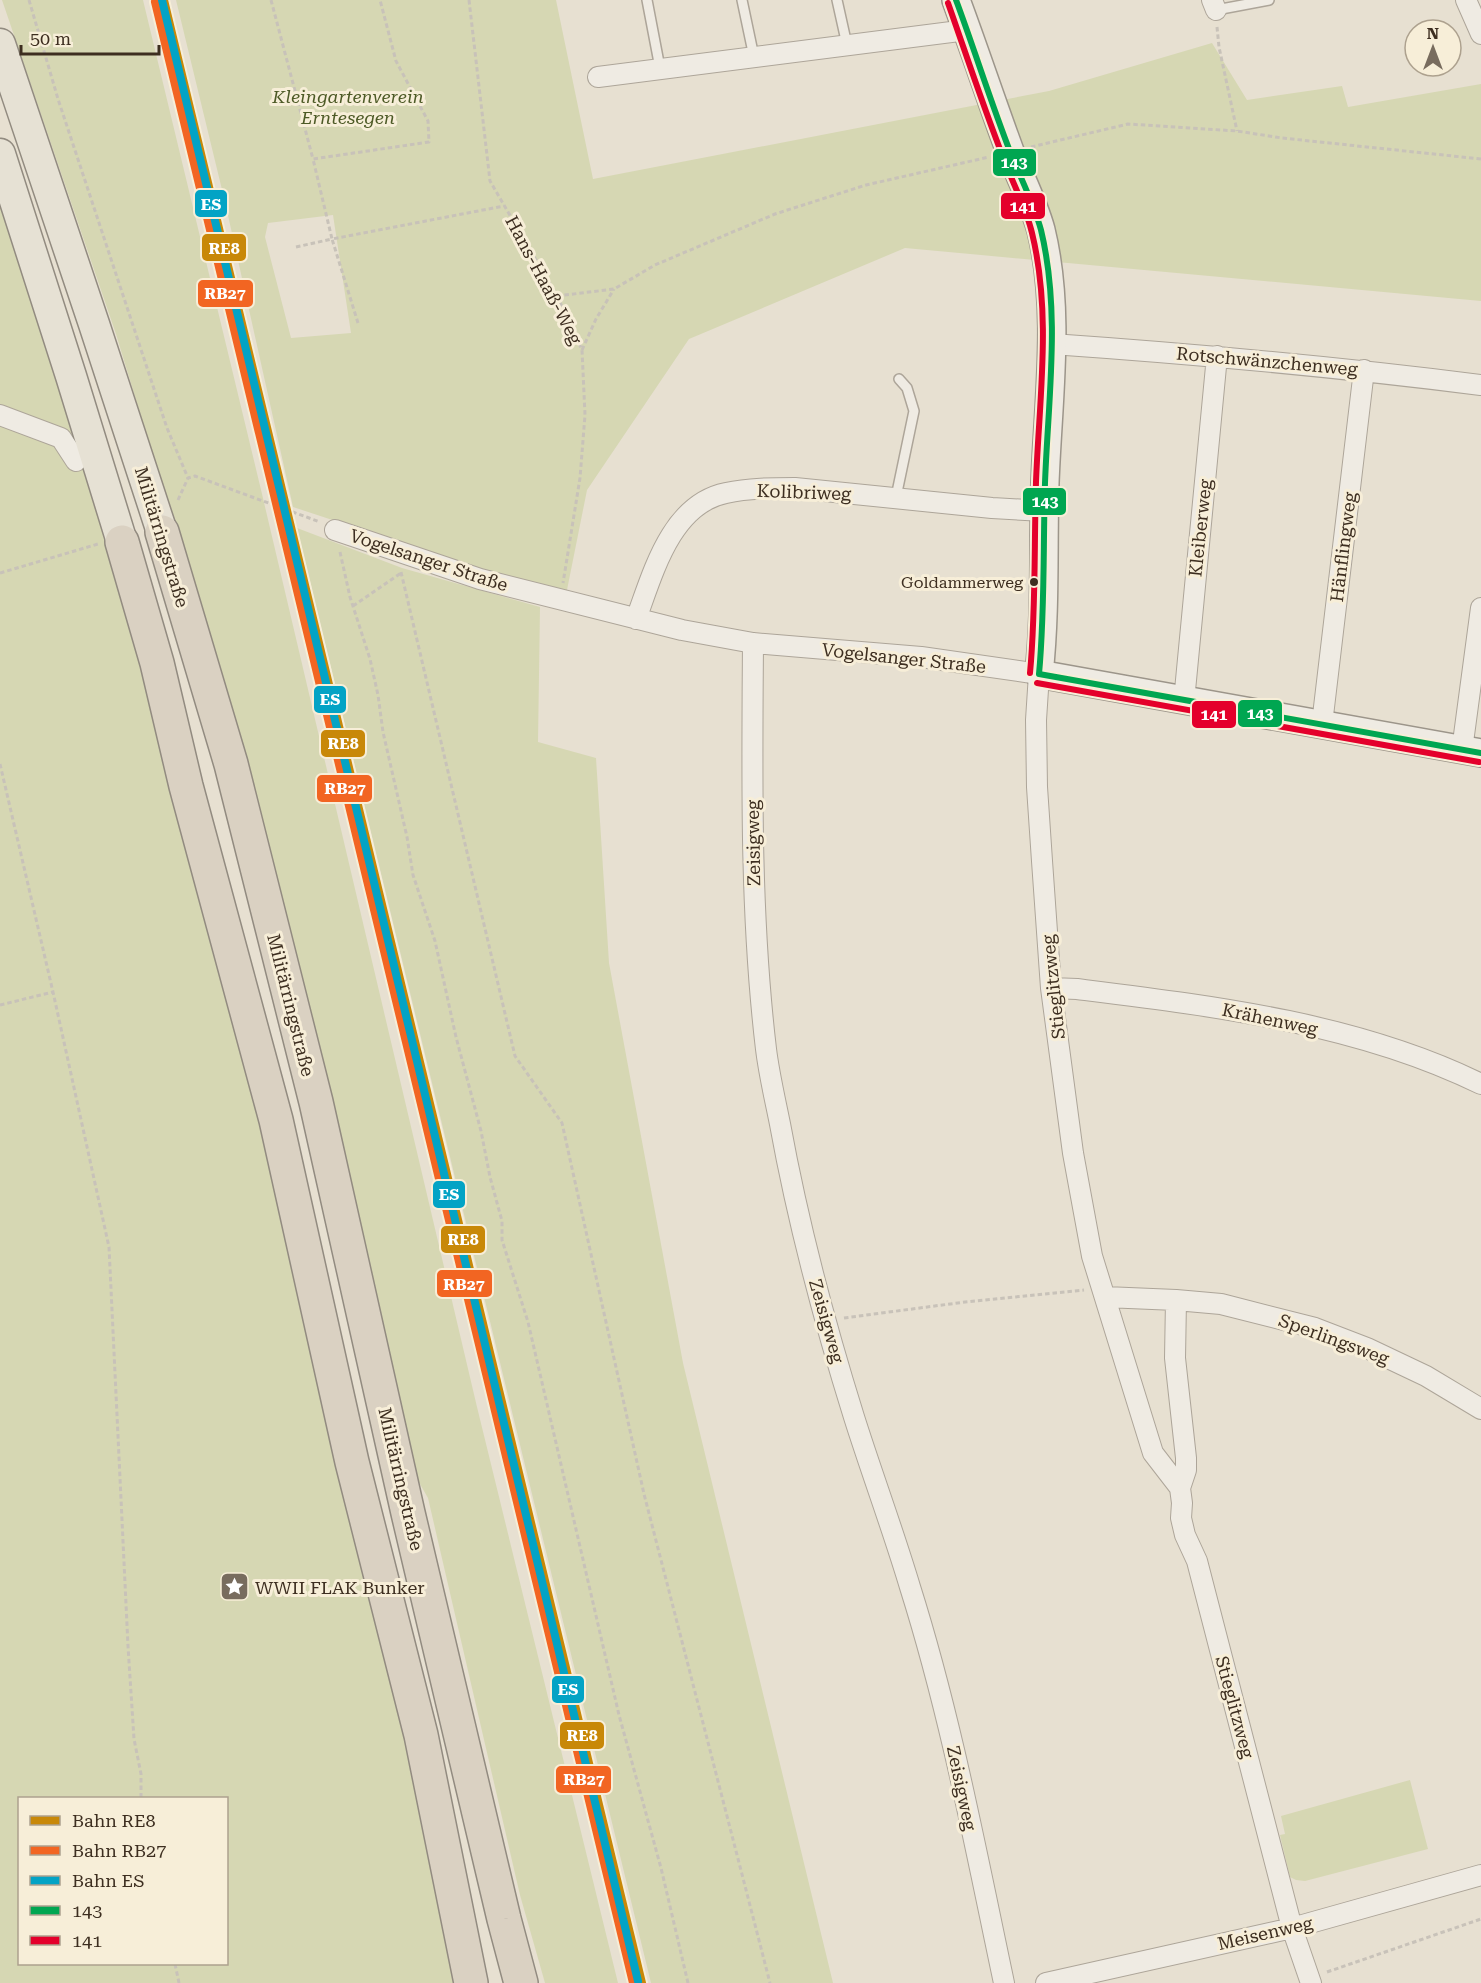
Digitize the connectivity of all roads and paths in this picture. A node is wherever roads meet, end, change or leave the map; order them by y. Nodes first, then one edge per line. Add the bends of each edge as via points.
1 (29, 0) edge
2 (271, 0) edge
3 (380, 0) edge
4 (469, 0) edge
5 (647, 0) edge
6 (742, 0) edge
7 (837, 0) edge
8 (956, 0) edge
9 (1269, 0) edge
10 (1466, 0) edge
11 (1214, 5) edge
12 (967, 30) junction
13 (1481, 34) edge
14 (0, 44) edge
15 (847, 45) junction
16 (754, 57) junction
17 (660, 68) junction
18 (598, 77) dead end
19 (1238, 131) dead end
20 (0, 154) edge
21 (313, 159) junction
22 (504, 206) junction
23 (332, 238) junction
24 (296, 247) dead end
25 (614, 289) dead end
26 (358, 323) dead end
27 (1052, 344) junction
28 (582, 350) junction
29 (1217, 356) junction
30 (1364, 370) junction
31 (899, 379) dead end
32 (1481, 386) edge
33 (0, 416) edge
34 (76, 460) dead end
35 (195, 476) dead end
36 (188, 478) dead end
37 (896, 497) junction
38 (1044, 511) junction
39 (335, 530) junction
40 (162, 532) joint
41 (112, 543) junction
42 (404, 563) junction
43 (0, 573) edge
44 (560, 599) junction
45 (353, 606) junction
46 (1481, 609) edge
47 (636, 619) junction
48 (753, 643) junction
49 (1039, 674) junction
50 (1184, 700) junction
51 (1322, 724) junction
52 (1472, 752) edge
53 (0, 764) edge
54 (1051, 988) junction
55 (53, 992) junction
56 (0, 1005) edge
57 (1481, 1084) edge
58 (1103, 1292) junction
59 (1176, 1299) junction
60 (826, 1321) junction
61 (1481, 1409) edge
62 (1180, 1488) junction
63 (141, 1797) edge
64 (1481, 1875) edge
65 (504, 1919) junction
66 (1481, 1919) edge
67 (1292, 1928) junction
68 (175, 1965) edge
69 (1310, 1980) edge
70 (179, 1983) edge
71 (471, 1983) edge
72 (521, 1983) edge
73 (528, 1983) edge
74 (688, 1983) edge
75 (770, 1983) edge
76 (1004, 1983) edge
77 (1046, 1983) edge

1 - 36 path via 167,428
2 - 21 path
3 - 21 path via 396,61 428,122 429,142
4 - 22 path, Hans-Haaß-Weg via 490,181
5 - 17 lane
6 - 16 lane
7 - 15 lane
8 - 12 street
9 - 11 lane
10 - 13 street
11 - 19 path
12 - 15 street
12 - 27 street via 1041,228 1052,308
14 - 40 main road, Militärringstraße
15 - 16 street
16 - 17 street
17 - 18 street
20 - 41 main road via 72,376
21 - 23 path
22 - 23 path
22 - 28 path, Hans-Haaß-Weg via 557,296
23 - 24 path
23 - 26 path
25 - 28 path
27 - 29 street, Rotschwänzchenweg
27 - 38 street
28 - 44 path, Hans-Haaß-Weg via 585,415 580,478
29 - 30 street, Rotschwänzchenweg
29 - 50 street, Kleiberweg
30 - 32 street, Rotschwänzchenweg
30 - 51 street, Hänflingweg
31 - 37 lane via 907,388 914,411
33 - 34 street via 62,438
35 - 39 path
37 - 38 street, Kolibriweg
37 - 47 street, Kolibriweg via 763,488 724,493 699,504 670,537
38 - 49 street
39 - 42 street, Vogelsanger Straße
39 - 45 path
40 - 65 highway, Militärringstraße via 231,764 316,1102
41 - 43 path
41 - 71 highway via 157,663 189,798 276,1120 352,1462 421,1735
42 - 44 street, Vogelsanger Straße
42 - 45 path
42 - 75 path via 515,1056 562,1123 644,1494
44 - 47 street, Vogelsanger Straße
45 - 74 path via 370,659 413,875 435,941 502,1221 502,1240 528,1322 619,1715
46 - 52 street
47 - 48 street, Vogelsanger Straße
48 - 49 street, Vogelsanger Straße via 921,657
48 - 60 street, Zeisigweg via 751,833 766,1050 792,1190
49 - 50 street, Vogelsanger Straße
49 - 54 street, Stieglitzweg via 1037,787
50 - 51 street, Vogelsanger Straße
51 - 52 street, Vogelsanger Straße
53 - 55 path
54 - 57 street, Krähenweg via 1077,988 1267,1016 1377,1044
54 - 58 street, Stieglitzweg via 1073,1153 1092,1256
55 - 56 path
55 - 63 path via 109,1247 128,1646
58 - 59 street, Sperlingsweg
58 - 60 path via 965,1302
58 - 62 street, Stieglitzweg via 1154,1453
59 - 61 street, Sperlingsweg via 1221,1304 1315,1328 1367,1347
59 - 62 street, Stieglitzweg via 1174,1358 1186,1458
60 - 76 street, Zeisigweg via 933,1665
62 - 67 street, Stieglitzweg via 1185,1535 1197,1561
64 - 67 street, Meisenweg
65 - 72 highway, Militärringstraße
65 - 73 highway
66 - 69 path
67 - 69 street, Stieglitzweg
67 - 77 street, Meisenweg
68 - 70 path

